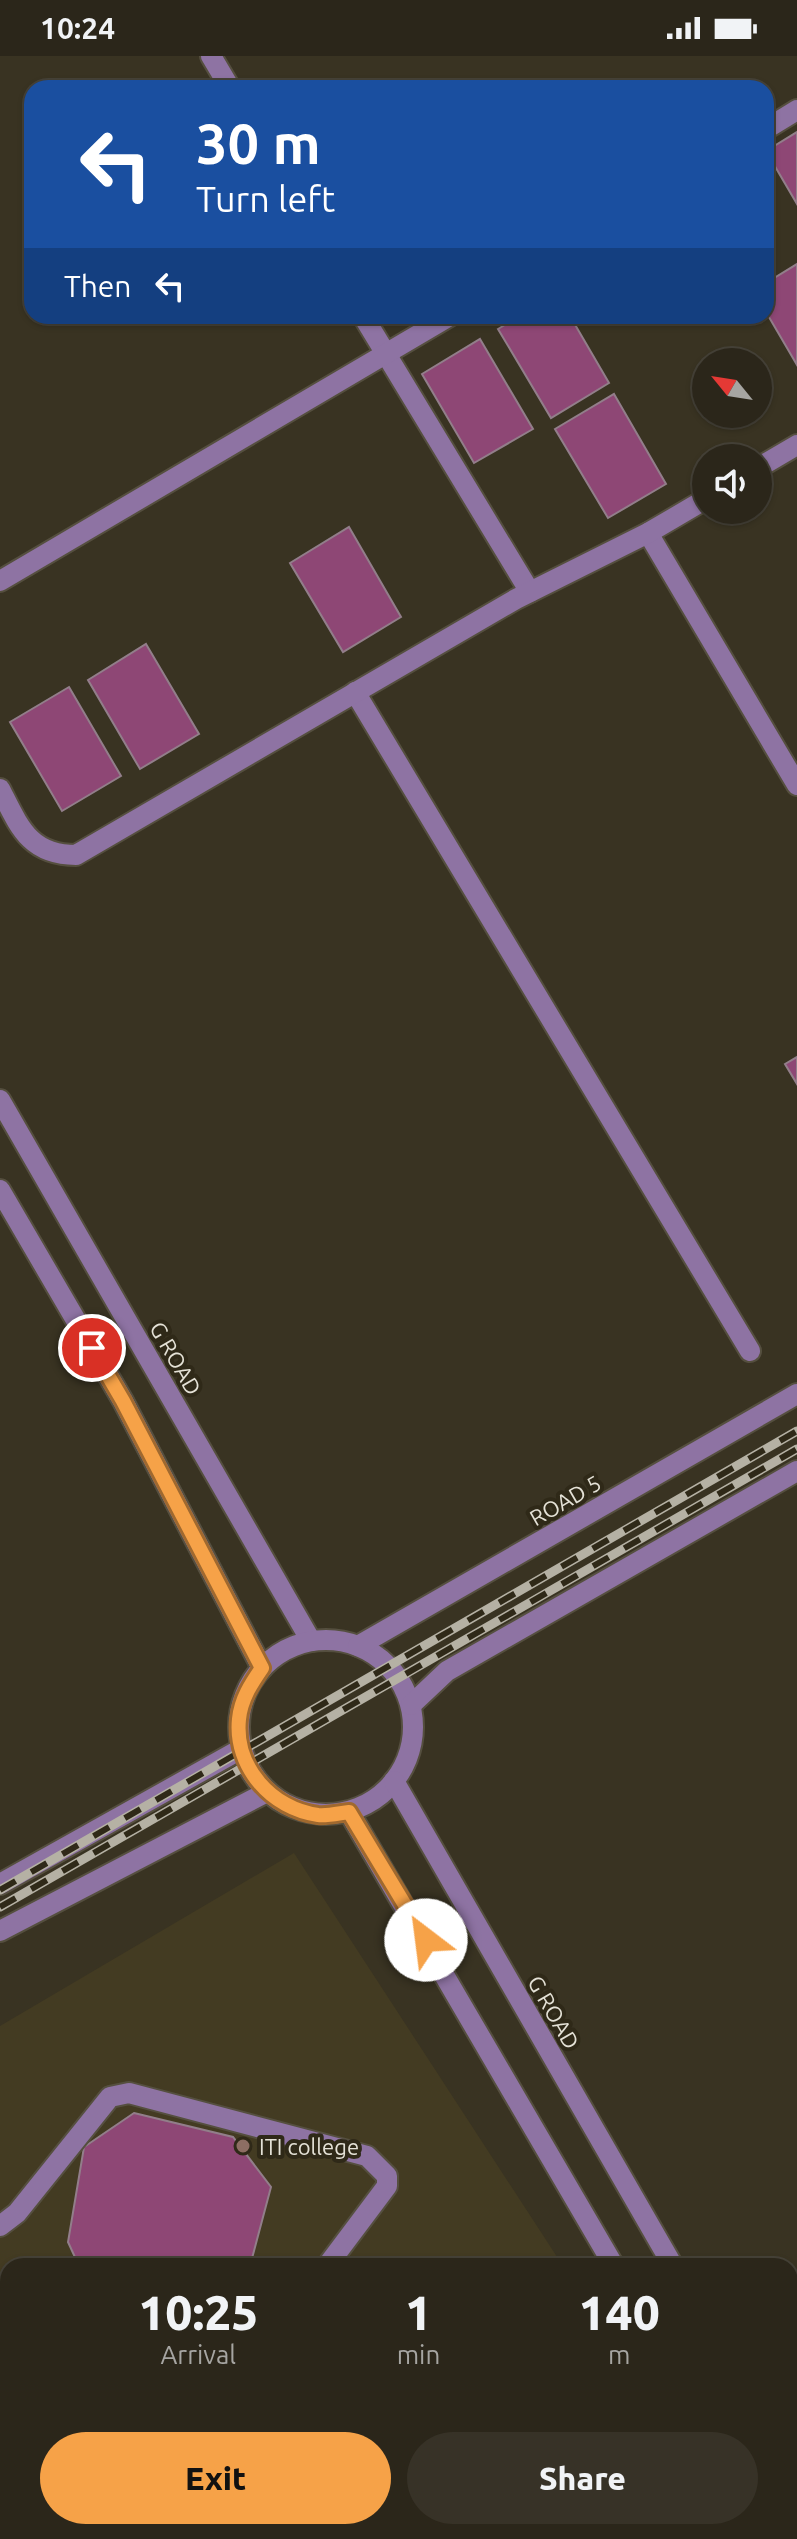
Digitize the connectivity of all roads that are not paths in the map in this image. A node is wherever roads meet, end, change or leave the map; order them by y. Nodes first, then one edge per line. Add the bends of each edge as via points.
1 (211, 56) edge
2 (225, 80) edge
3 (797, 110) edge
4 (774, 124) edge
5 (368, 324) edge
6 (437, 324) edge
7 (386, 354) junction
8 (797, 445) edge
9 (772, 460) edge
10 (692, 507) edge
11 (648, 533) junction
12 (0, 581) edge
13 (530, 592) junction
14 (355, 692) junction
15 (797, 785) edge
16 (0, 789) edge
17 (0, 1100) edge
18 (0, 1190) edge
19 (750, 1351) dead end
20 (797, 1394) edge
21 (797, 1471) edge
22 (311, 1641) junction
23 (358, 1646) junction
24 (262, 1668) junction
25 (411, 1705) junction
26 (241, 1749) junction
27 (394, 1781) junction
28 (267, 1792) junction
29 (349, 1812) junction
30 (0, 1884) edge
31 (0, 1931) edge
32 (0, 2226) edge
33 (333, 2258) edge
34 (609, 2258) edge
35 (668, 2258) edge

1 - 2 street
3 - 4 street
5 - 7 street
6 - 7 street
7 - 12 street
7 - 13 street
8 - 9 street
10 - 11 street
11 - 13 street
11 - 15 street
13 - 14 street
14 - 16 street via 76,855 55,855 36,844 20,828
14 - 19 street
17 - 22 street, G ROAD
18 - 24 street via 123,1401
20 - 23 street, ROAD 5
21 - 25 street via 447,1671
22 - 23 street
22 - 24 street via 284,1650
23 - 25 street via 386,1663
24 - 26 street via 246,1692 239,1720
25 - 27 street via 408,1758
26 - 28 street via 250,1772
26 - 30 street
27 - 29 street via 374,1800
27 - 35 street, G ROAD
28 - 29 street via 291,1808 320,1815
28 - 31 street
29 - 34 street
32 - 33 street via 17,2213 110,2097 129,2093 367,2156 387,2176 387,2186

